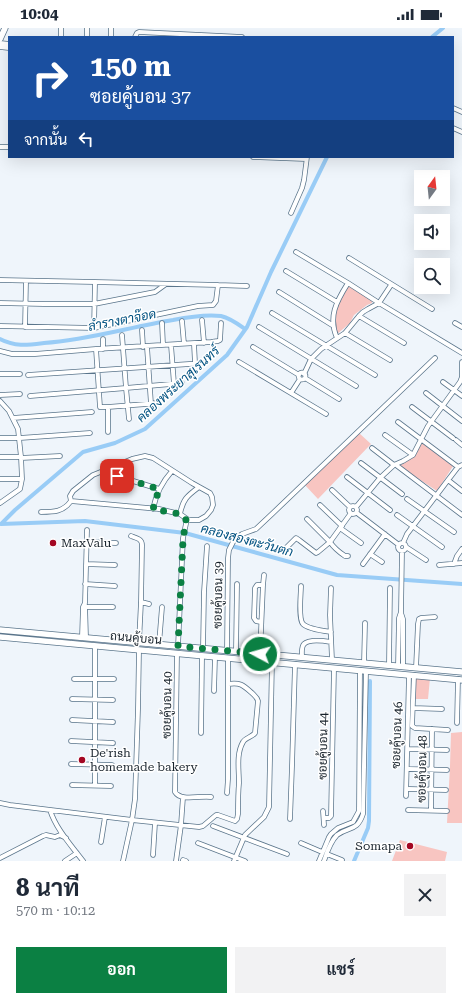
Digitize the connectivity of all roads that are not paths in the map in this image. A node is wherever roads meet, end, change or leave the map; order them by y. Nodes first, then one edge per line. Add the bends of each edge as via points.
1 (5, 28) edge
2 (135, 36) edge
3 (221, 36) edge
4 (0, 39) edge
5 (306, 158) edge
6 (291, 213) dead end
7 (296, 252) dead end
8 (349, 258) dead end
9 (286, 271) dead end
10 (0, 280) edge
11 (26, 281) junction
12 (95, 282) junction
13 (348, 283) junction
14 (167, 284) junction
15 (218, 285) junction
16 (391, 285) junction
17 (247, 286) dead end
18 (279, 292) dead end
19 (337, 302) junction
20 (0, 303) edge
21 (26, 303) junction
22 (94, 304) junction
23 (379, 304) junction
24 (432, 309) dead end
25 (272, 313) dead end
26 (359, 316) junction
27 (202, 320) dead end
28 (182, 321) dead end
29 (162, 323) dead end
30 (221, 323) dead end
31 (455, 323) dead end
32 (332, 324) junction
33 (0, 326) edge
34 (26, 327) junction
35 (259, 327) dead end
36 (462, 327) edge
37 (94, 328) junction
38 (142, 330) dead end
39 (345, 333) junction
40 (122, 335) dead end
41 (336, 338) junction
42 (103, 339) dead end
43 (204, 343) junction
44 (404, 343) dead end
45 (184, 344) junction
46 (194, 344) junction
47 (163, 345) junction
48 (171, 345) junction
49 (326, 345) junction
50 (145, 347) junction
51 (253, 347) dead end
52 (123, 348) junction
53 (96, 349) junction
54 (103, 349) junction
55 (0, 351) edge
56 (462, 352) edge
57 (435, 358) dead end
58 (312, 359) junction
59 (390, 360) dead end
60 (238, 362) dead end
61 (462, 362) edge
62 (196, 363) junction
63 (204, 363) dead end
64 (172, 365) junction
65 (148, 367) junction
66 (125, 368) junction
67 (98, 371) junction
68 (0, 374) edge
69 (20, 374) dead end
70 (28, 375) dead end
71 (375, 375) dead end
72 (302, 376) junction
73 (462, 377) edge
74 (443, 382) dead end
75 (174, 384) junction
76 (182, 384) dead end
77 (150, 386) junction
78 (356, 386) dead end
79 (126, 388) junction
80 (455, 390) junction
81 (99, 391) junction
82 (291, 393) junction
83 (426, 393) dead end
84 (20, 394) dead end
85 (0, 395) edge
86 (30, 396) dead end
87 (462, 396) edge
88 (339, 399) dead end
89 (0, 401) edge
90 (159, 403) dead end
91 (151, 404) junction
92 (128, 405) junction
93 (443, 405) junction
94 (108, 407) junction
95 (412, 407) dead end
96 (92, 412) dead end
97 (326, 414) dead end
98 (13, 418) junction
99 (129, 419) dead end
100 (432, 421) junction
101 (462, 421) edge
102 (398, 422) dead end
103 (108, 432) dead end
104 (90, 433) dead end
105 (385, 434) dead end
106 (0, 438) edge
107 (20, 438) junction
108 (422, 439) junction
109 (462, 445) edge
110 (372, 448) dead end
111 (413, 455) junction
112 (60, 456) dead end
113 (0, 457) edge
114 (21, 458) junction
115 (361, 463) dead end
116 (395, 465) junction
117 (461, 466) edge
118 (106, 470) junction
119 (172, 471) junction
120 (347, 477) dead end
121 (380, 478) junction
122 (0, 479) edge
123 (22, 479) junction
124 (448, 480) junction
125 (199, 487) junction
126 (159, 489) junction
127 (332, 490) dead end
128 (462, 491) edge
129 (368, 492) junction
130 (402, 494) dead end
131 (436, 496) junction
132 (407, 499) dead end
133 (71, 501) junction
134 (0, 503) edge
135 (320, 505) dead end
136 (350, 507) junction
137 (356, 507) junction
138 (153, 509) junction
139 (390, 510) dead end
140 (425, 511) junction
141 (41, 512) dead end
142 (351, 513) junction
143 (357, 513) junction
144 (180, 514) junction
145 (397, 515) dead end
146 (462, 515) edge
147 (186, 519) junction
148 (307, 519) dead end
149 (341, 527) junction
150 (413, 527) junction
151 (87, 530) dead end
152 (454, 532) dead end
153 (385, 534) junction
154 (131, 536) dead end
155 (86, 542) junction
156 (330, 542) junction
157 (116, 543) dead end
158 (361, 543) dead end
159 (403, 545) junction
160 (207, 546) dead end
161 (442, 547) dead end
162 (462, 549) edge
163 (284, 550) dead end
164 (402, 551) junction
165 (370, 554) junction
166 (348, 556) dead end
167 (426, 560) dead end
168 (382, 562) dead end
169 (462, 563) edge
170 (86, 564) junction
171 (363, 564) dead end
172 (454, 564) junction
173 (115, 565) dead end
174 (439, 565) dead end
175 (264, 575) dead end
176 (85, 584) junction
177 (237, 584) dead end
178 (263, 585) junction
179 (115, 586) dead end
180 (301, 586) dead end
181 (330, 588) dead end
182 (390, 588) dead end
183 (141, 602) junction
184 (150, 604) dead end
185 (84, 605) junction
186 (114, 607) dead end
187 (162, 607) dead end
188 (436, 617) dead end
189 (261, 622) junction
190 (365, 622) dead end
191 (0, 630) edge
192 (331, 632) junction
193 (0, 637) edge
194 (84, 638) junction
195 (139, 642) junction
196 (331, 642) junction
197 (159, 644) junction
198 (95, 646) junction
199 (178, 646) junction
200 (203, 648) junction
201 (139, 650) junction
202 (227, 650) junction
203 (236, 651) junction
204 (177, 653) junction
205 (260, 654) junction
206 (202, 656) junction
207 (215, 657) junction
208 (302, 657) junction
209 (228, 658) junction
210 (332, 660) junction
211 (272, 662) junction
212 (364, 663) junction
213 (295, 664) junction
214 (389, 665) junction
215 (400, 666) junction
216 (334, 668) junction
217 (416, 668) junction
218 (363, 671) junction
219 (462, 672) edge
220 (411, 675) junction
221 (74, 679) dead end
222 (95, 679) junction
223 (114, 680) dead end
224 (460, 680) edge
225 (228, 684) junction
226 (214, 691) dead end
227 (72, 699) dead end
228 (95, 700) junction
229 (112, 700) dead end
230 (412, 708) junction
231 (442, 709) dead end
232 (72, 720) dead end
233 (95, 721) junction
234 (113, 722) dead end
235 (457, 723) dead end
236 (432, 729) junction
237 (448, 730) dead end
238 (201, 733) dead end
239 (71, 742) dead end
240 (95, 742) junction
241 (113, 743) dead end
242 (409, 749) dead end
243 (432, 749) junction
244 (447, 750) dead end
245 (71, 764) dead end
246 (95, 764) junction
247 (112, 765) dead end
248 (409, 769) dead end
249 (431, 769) junction
250 (447, 770) dead end
251 (72, 785) dead end
252 (95, 785) junction
253 (111, 786) dead end
254 (409, 789) dead end
255 (431, 790) junction
256 (446, 790) dead end
257 (226, 793) dead end
258 (406, 796) dead end
259 (183, 797) junction
260 (211, 797) dead end
261 (0, 803) edge
262 (50, 810) junction
263 (408, 810) dead end
264 (432, 810) junction
265 (324, 811) dead end
266 (447, 811) dead end
267 (105, 817) junction
268 (324, 818) junction
269 (290, 819) dead end
270 (132, 820) junction
271 (155, 823) junction
272 (181, 825) junction
273 (324, 825) dead end
274 (214, 826) dead end
275 (244, 837) junction
276 (66, 838) junction
277 (101, 842) dead end
278 (198, 843) dead end
279 (301, 844) dead end
280 (77, 852) junction
281 (325, 853) junction
282 (287, 854) dead end
283 (153, 855) dead end
284 (0, 858) edge
285 (235, 859) edge
286 (342, 860) dead end
287 (65, 861) edge
288 (83, 861) edge
289 (123, 861) edge
290 (176, 861) edge
291 (245, 861) edge
292 (319, 861) edge
293 (324, 861) edge

1 - 4 main road
2 - 3 street via 139,32
5 - 6 street via 302,188
7 - 13 street
8 - 16 street
9 - 19 street
10 - 11 street
11 - 12 street
11 - 21 street
12 - 14 street
12 - 22 street
13 - 19 street
13 - 23 street
14 - 15 street
14 - 22 street via 154,292
15 - 17 street
15 - 37 street via 216,301 213,304
16 - 23 street
16 - 24 street
18 - 32 street
19 - 32 street
20 - 21 street
21 - 22 street
21 - 34 street
22 - 37 street
23 - 26 street
23 - 56 street
25 - 49 street
26 - 39 street
26 - 44 street
27 - 43 street
28 - 45 street
29 - 47 street
30 - 43 street via 220,341
31 - 36 street
32 - 41 street
33 - 34 street
34 - 37 street
35 - 58 street
38 - 50 street
39 - 41 street
39 - 59 street
40 - 52 street
41 - 49 street
42 - 54 street
43 - 46 street
45 - 46 street
45 - 48 street
46 - 62 street
47 - 48 street
47 - 50 street
48 - 64 street
49 - 58 street
49 - 71 street
50 - 52 street
50 - 65 street
51 - 72 street
52 - 54 street
52 - 66 street
53 - 54 street
53 - 55 street via 35,354
53 - 67 street
57 - 202 street, ซอยคู้บอน 39 via 256,529 242,534 234,542 228,558
58 - 72 street
58 - 78 street
60 - 82 street
61 - 73 street
62 - 63 street
62 - 64 street
64 - 65 street
64 - 75 street
65 - 66 street
65 - 77 street
66 - 67 street
66 - 79 street
67 - 70 street
67 - 81 street
68 - 69 street
72 - 82 street
72 - 88 street
73 - 80 street
74 - 80 street
75 - 76 street
75 - 77 street
77 - 79 street
77 - 91 street
79 - 81 street
79 - 92 street
80 - 87 street
80 - 93 street
81 - 86 street
81 - 94 street via 100,406
82 - 97 street
83 - 93 street
84 - 85 street
89 - 98 street
90 - 91 street
91 - 92 street
92 - 94 street
92 - 99 street
93 - 100 street
93 - 101 street
94 - 103 street
95 - 100 street
96 - 98 street
98 - 107 street
100 - 108 street
100 - 109 street
102 - 108 street
104 - 107 street
105 - 111 street
106 - 107 street
107 - 114 street
108 - 111 street
108 - 117 street
110 - 116 street
111 - 116 street
112 - 114 street
113 - 114 street
114 - 123 street
115 - 121 street
116 - 121 street
116 - 131 street
117 - 124 street
118 - 119 street via 145,456 153,458
118 - 126 street
118 - 133 street via 93,475 73,491
119 - 125 street
119 - 126 street
120 - 129 street
121 - 129 street
121 - 130 street
122 - 123 street
123 - 134 street via 20,489
124 - 128 street
124 - 131 street
125 - 144 street via 184,500
125 - 147 street via 208,491 212,497 211,510 200,520
126 - 138 street
127 - 136 street
129 - 137 street
129 - 139 street
131 - 140 street
131 - 146 street
132 - 140 street
133 - 138 street
133 - 141 street via 60,511
135 - 149 street
136 - 137 street
136 - 142 street
137 - 143 street
138 - 144 street
140 - 150 street
140 - 152 street
142 - 143 street
142 - 149 street
143 - 153 street
144 - 147 street
145 - 150 street
147 - 199 street
148 - 156 street
149 - 156 street
149 - 158 street
150 - 159 street
150 - 161 street
151 - 155 street
153 - 159 street
153 - 165 street
154 - 183 street via 142,542
155 - 157 street
155 - 170 street
156 - 163 street via 316,553 296,538
156 - 166 street via 341,554
159 - 164 street
159 - 164 street via 399,549
159 - 167 street
160 - 200 street
162 - 172 street
164 - 215 street
165 - 168 street
165 - 171 street
169 - 172 street
170 - 173 street
170 - 176 street
172 - 174 street
175 - 178 street
176 - 179 street
176 - 185 street
177 - 203 street
178 - 189 street
178 - 189 street via 257,585 255,588 254,618
180 - 192 street via 302,624
181 - 192 street
182 - 214 street
183 - 184 street
183 - 195 street
185 - 186 street
185 - 194 street
187 - 197 street
188 - 217 street via 421,618 418,621
189 - 205 street
190 - 212 street
191 - 194 main road, ถนนคู้บอน
192 - 196 street
193 - 198 main road, ถนนคู้บอน
194 - 195 main road, ถนนคู้บอน
195 - 197 main road, ถนนคู้บอน
196 - 208 street via 309,641 303,646
196 - 210 street
197 - 199 main road, ถนนคู้บอน
198 - 201 main road, ถนนคู้บอน
198 - 222 street
199 - 200 main road, ถนนคู้บอน
200 - 202 main road, ถนนคู้บอน
201 - 204 main road, ถนนคู้บอน
201 - 270 street via 135,800
202 - 203 main road, ถนนคู้บอน
203 - 205 main road, ถนนคู้บอน
204 - 206 main road, ถนนคู้บอน
204 - 259 street, ซอยคู้บอน 40 via 175,792
205 - 208 main road, ถนนคู้บอน
206 - 207 main road, ถนนคู้บอน
206 - 238 street
207 - 209 main road, ถนนคู้บอน
207 - 226 street
208 - 210 main road, ถนนคู้บอน
209 - 211 main road, ถนนคู้บอน
209 - 225 street
210 - 212 main road, ถนนคู้บอน
211 - 213 main road, ถนนคู้บอน
211 - 275 street via 269,807 264,817
212 - 214 main road, ถนนคู้บอน
213 - 216 main road, ถนนคู้บอน
213 - 269 street
214 - 215 main road, ถนนคู้บอน
215 - 217 main road, ถนนคู้บอน
216 - 218 main road, ถนนคู้บอน
216 - 268 street, ซอยคู้บอน 44 via 331,816
217 - 219 main road, ถนนคู้บอน
218 - 220 main road, ถนนคู้บอน
218 - 281 street via 361,820 357,825 337,835
220 - 224 main road, ถนนคู้บอน
220 - 230 street, ซอยคู้บอน 48
220 - 258 street, ซอยคู้บอน 46
221 - 222 street
222 - 223 street
222 - 228 street
224 - 235 street
225 - 257 street
225 - 272 street via 246,687 258,701 255,733 242,743 238,759 238,817 235,821 218,815 201,827
227 - 228 street
228 - 229 street
228 - 233 street
230 - 231 street
230 - 236 street, ซอยคู้บอน 48 via 412,727
232 - 233 street
233 - 234 street
233 - 240 street
236 - 237 street
236 - 243 street, ซอยคู้บอน 48
239 - 240 street
240 - 241 street
240 - 246 street
242 - 243 street
243 - 244 street
243 - 249 street, ซอยคู้บอน 48
245 - 246 street
246 - 247 street
246 - 252 street
248 - 249 street
249 - 250 street
249 - 255 street, ซอยคู้บอน 48
251 - 252 street
252 - 253 street
254 - 255 street
255 - 256 street
255 - 264 street, ซอยคู้บอน 48
259 - 260 street
259 - 272 street
261 - 262 street
262 - 267 street
262 - 276 street
263 - 264 street
264 - 266 street
265 - 268 street
267 - 270 street
267 - 277 street
268 - 273 street
270 - 271 street
270 - 289 street
271 - 272 street
271 - 283 street
272 - 290 street
274 - 275 street
275 - 282 street
275 - 285 street
276 - 280 street
276 - 284 street via 60,835 46,835
278 - 285 street
279 - 281 street
280 - 287 street
280 - 288 street
281 - 286 street
281 - 292 street
281 - 293 street
285 - 291 street

